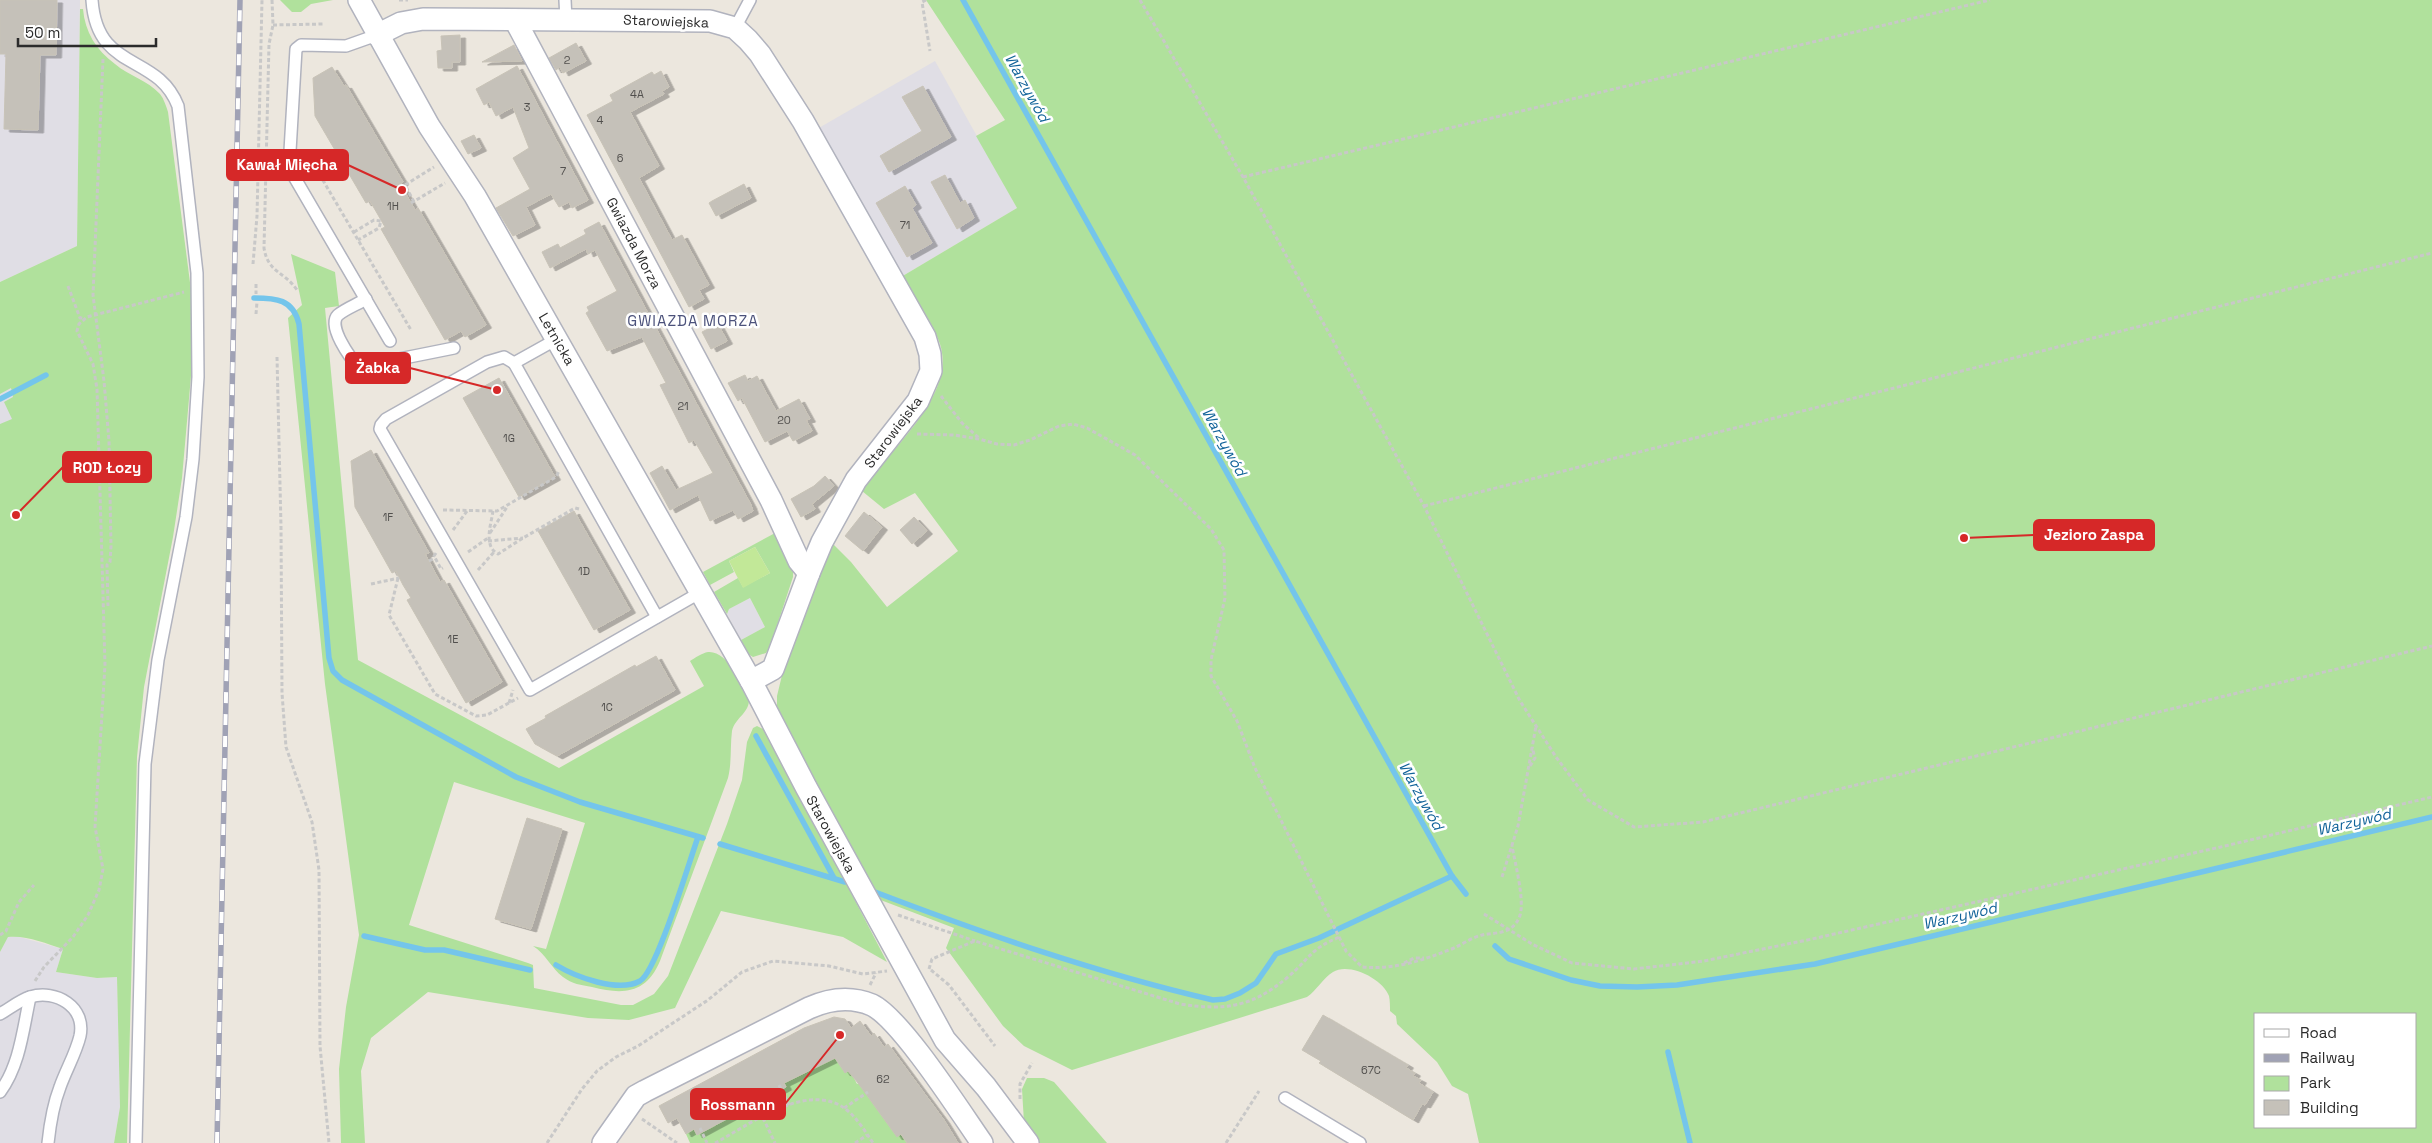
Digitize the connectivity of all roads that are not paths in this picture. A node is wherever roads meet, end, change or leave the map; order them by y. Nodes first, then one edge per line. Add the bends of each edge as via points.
1 (92, 0) edge
2 (359, 0) edge
3 (750, 0) edge
4 (566, 10) edge
5 (515, 20) junction
6 (735, 28) junction
7 (377, 35) junction
8 (366, 299) junction
9 (557, 338) junction
10 (390, 341) dead end
11 (454, 348) dead end
12 (514, 363) junction
13 (809, 573) junction
14 (701, 592) junction
15 (657, 617) junction
16 (751, 681) junction
17 (30, 997) junction
18 (0, 1014) edge
19 (0, 1092) edge
20 (1285, 1098) dead end
21 (48, 1143) edge
22 (136, 1143) edge
23 (603, 1143) edge
24 (982, 1143) edge
25 (1028, 1143) edge
26 (1360, 1143) edge

1 - 22 lane via 95,24 106,44 159,79 176,100 197,289 198,377 192,466 181,545 158,660 145,764
2 - 7 street, Letnicka
3 - 6 lane
4 - 5 street, Starowiejska
4 - 6 street, Starowiejska via 710,21
5 - 7 street, Starowiejska via 423,19 401,23
5 - 13 street, Gwiazda Morza via 800,562
6 - 13 street, Starowiejska via 760,54 803,121 925,338 930,354 928,380 918,401 856,480
7 - 8 lane via 354,45 301,45 296,48 290,159 291,172
7 - 9 street, Letnicka
8 - 10 lane
8 - 11 lane via 338,316 334,324 359,367
9 - 12 lane
9 - 14 street, Letnicka
12 - 15 lane
12 - 15 lane via 504,357 487,362 386,419 381,425 382,433 530,690
13 - 16 street, Starowiejska via 773,668
14 - 15 lane
14 - 16 street, Letnicka
16 - 25 street, Starowiejska via 945,1040
17 - 18 lane
17 - 19 lane via 18,1055
17 - 21 lane via 58,997 71,1006 80,1020 80,1036 59,1088
20 - 26 lane
23 - 24 street via 626,1125 636,1096 822,1002 849,999 874,1006 894,1023

